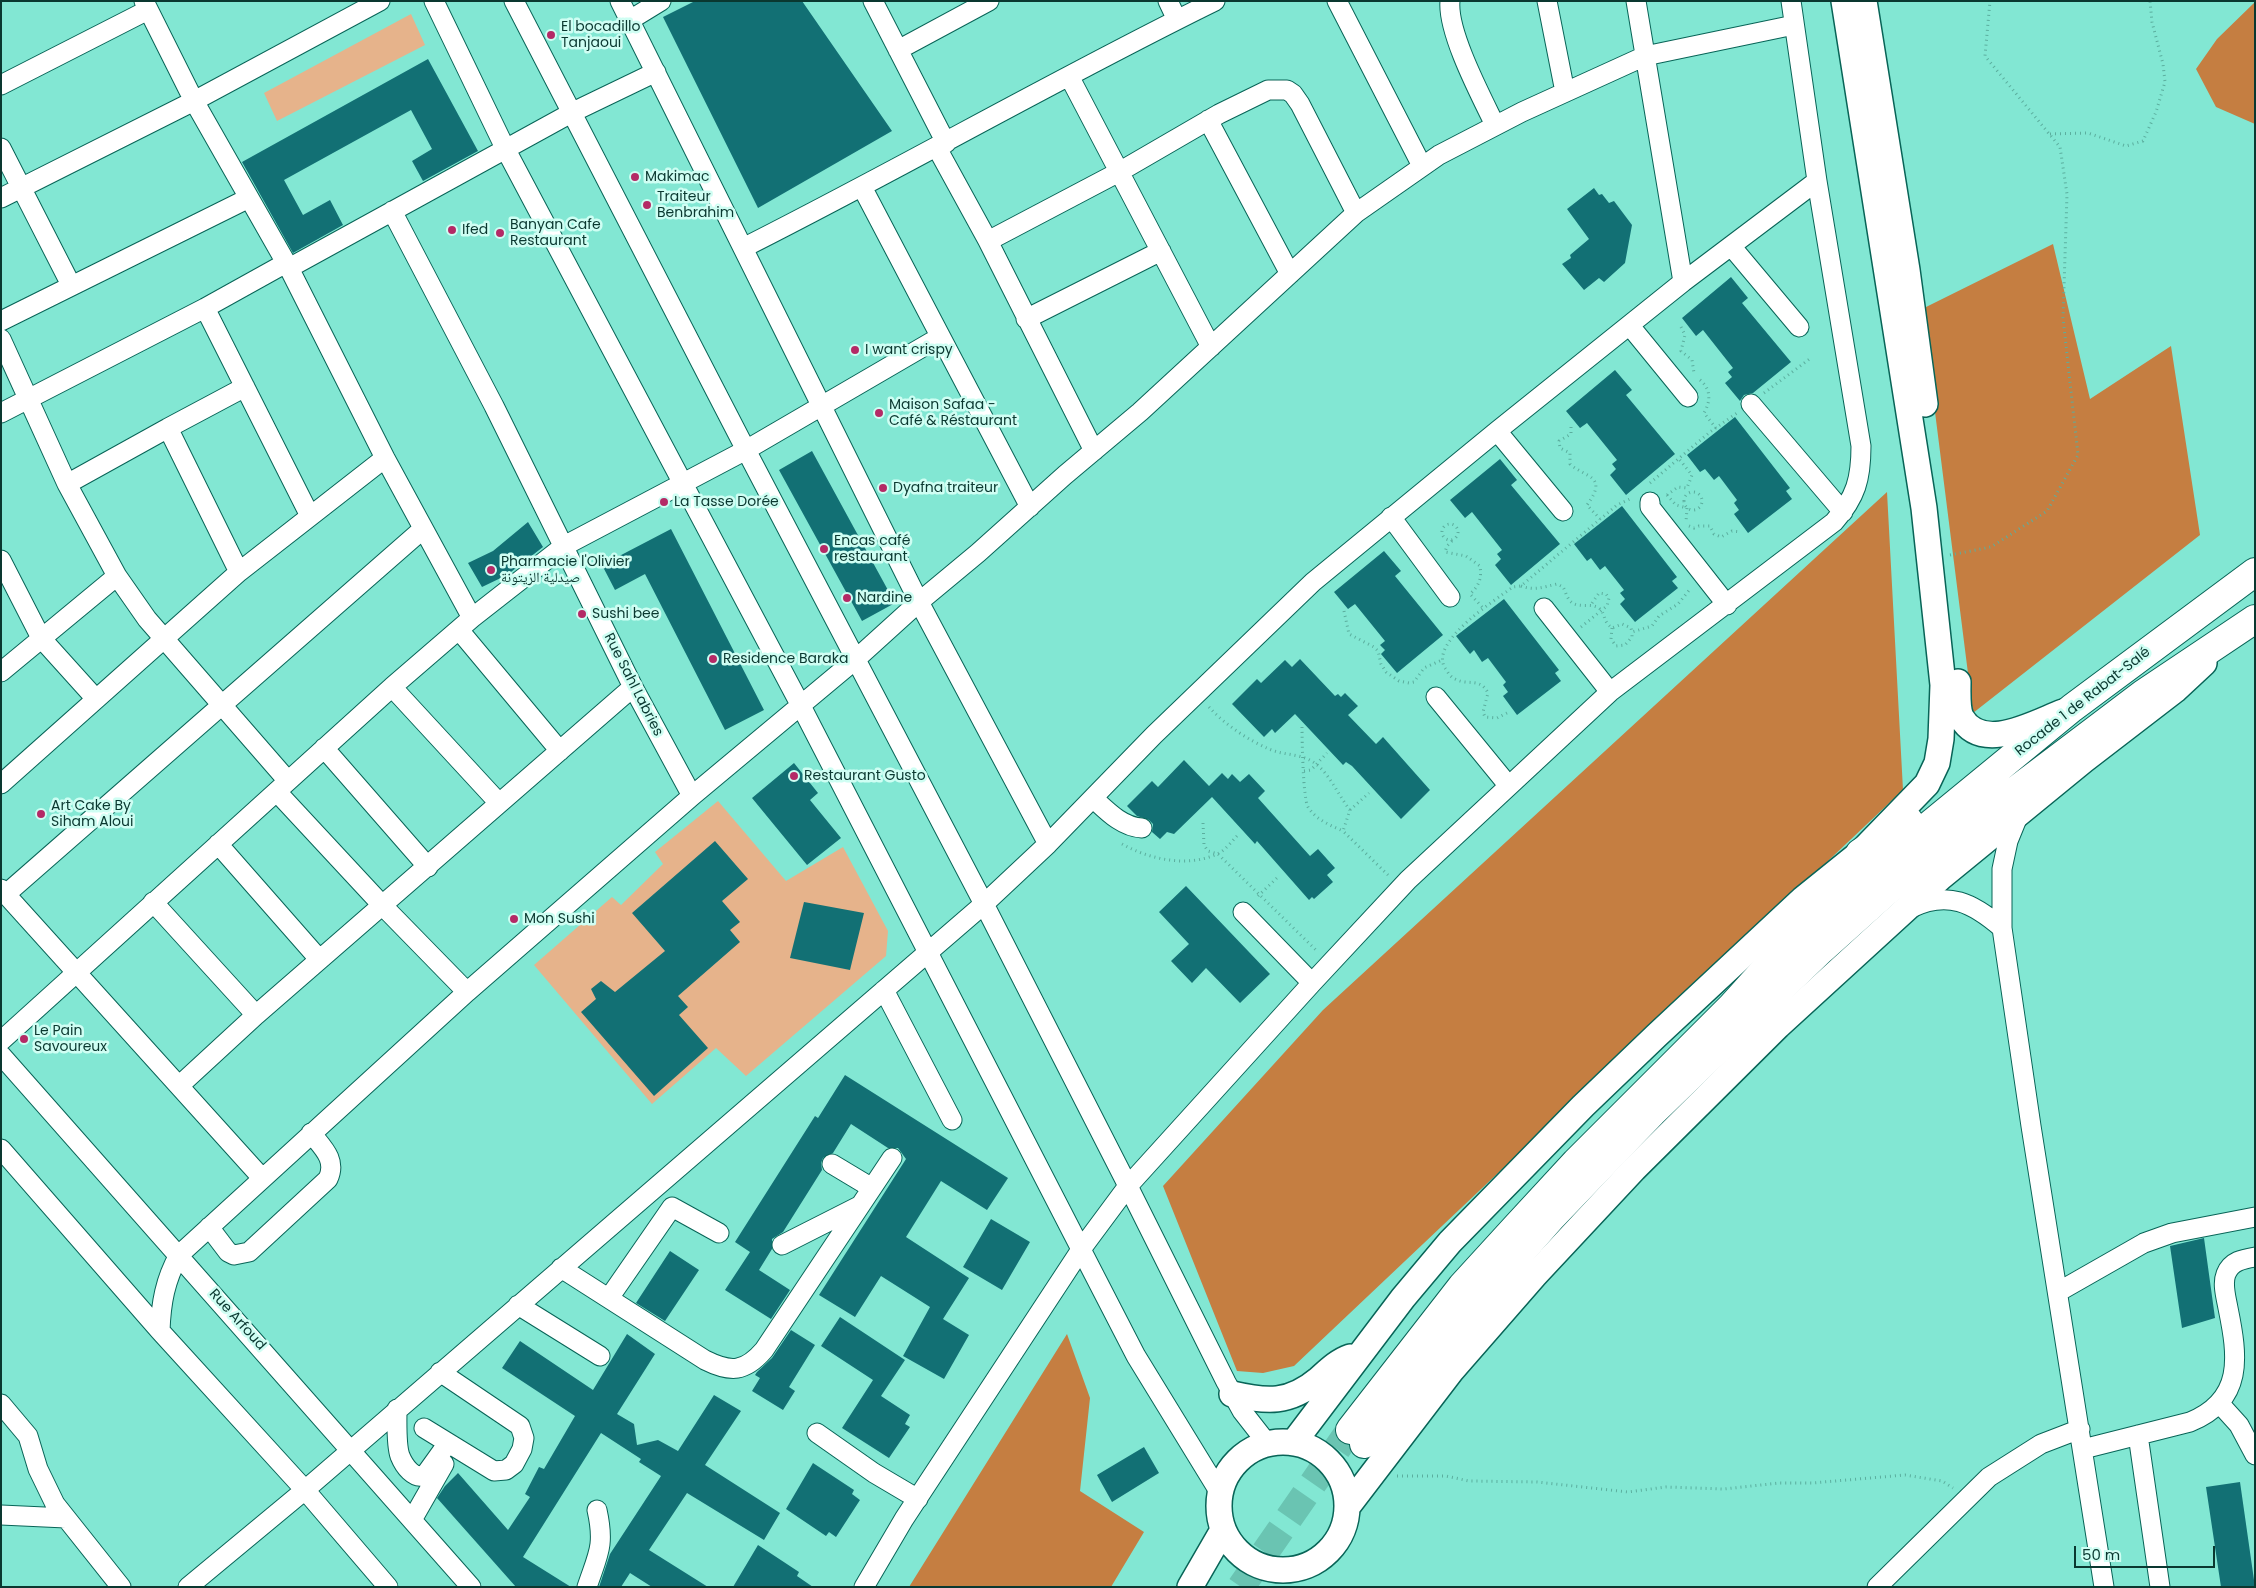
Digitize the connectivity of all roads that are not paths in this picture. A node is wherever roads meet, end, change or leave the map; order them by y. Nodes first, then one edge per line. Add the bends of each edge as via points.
1 (380, 1) edge
2 (434, 1) edge
3 (514, 1) edge
4 (620, 1) edge
5 (661, 1) edge
6 (873, 1) edge
7 (989, 1) edge
8 (1168, 1) edge
9 (1215, 1) edge
10 (1337, 1) edge
11 (1450, 1) edge
12 (1548, 1) edge
13 (1636, 1) edge
14 (1790, 1) edge
15 (1844, 1) edge
16 (1864, 1) edge
17 (146, 5) edge
18 (630, 20) junction
19 (1177, 20) junction
20 (1794, 25) junction
21 (898, 50) junction
22 (1645, 56) junction
23 (656, 72) junction
24 (1069, 76) junction
25 (1, 86) edge
26 (1564, 92) junction
27 (194, 101) junction
28 (573, 112) junction
29 (1208, 120) junction
30 (1495, 126) junction
31 (942, 145) junction
32 (1, 148) edge
33 (506, 150) junction
34 (1422, 166) junction
35 (1119, 172) junction
36 (1817, 181) junction
37 (22, 187) junction
38 (862, 187) junction
39 (1, 198) edge
40 (249, 198) junction
41 (392, 212) junction
42 (1356, 213) junction
43 (988, 241) junction
44 (1731, 246) junction
45 (743, 248) junction
46 (1160, 251) junction
47 (287, 266) junction
48 (1290, 274) junction
49 (1683, 282) junction
50 (71, 286) junction
51 (205, 308) junction
52 (1026, 319) junction
53 (1, 321) edge
54 (1630, 326) junction
55 (1798, 326) dead end
56 (940, 337) junction
57 (1, 340) edge
58 (1211, 347) junction
59 (245, 387) junction
60 (1688, 397) dead end
61 (28, 399) junction
62 (822, 404) junction
63 (1751, 404) road end
64 (1, 412) edge
65 (168, 428) junction
66 (1497, 431) junction
67 (746, 450) junction
68 (1094, 451) junction
69 (385, 458) junction
70 (682, 481) junction
71 (67, 484) junction
72 (1643, 499) road end
73 (1030, 507) junction
74 (1563, 511) dead end
75 (1843, 512) junction
76 (310, 516) junction
77 (1390, 517) junction
78 (423, 529) junction
79 (564, 546) junction
80 (1, 560) edge
81 (239, 572) junction
82 (2255, 572) edge
83 (117, 576) junction
84 (1450, 597) dead end
85 (919, 602) junction
86 (1727, 605) junction
87 (1544, 608) dead end
88 (466, 624) junction
89 (2249, 624) edge
90 (41, 638) junction
91 (164, 639) junction
92 (855, 660) junction
93 (1, 672) edge
94 (392, 687) junction
95 (633, 687) junction
96 (1610, 692) junction
97 (1436, 697) dead end
98 (96, 699) junction
99 (222, 704) junction
100 (801, 706) junction
101 (2072, 708) junction
102 (2024, 746) junction
103 (324, 748) junction
104 (560, 750) junction
105 (1, 784) edge
106 (1508, 785) junction
107 (282, 786) junction
108 (692, 796) junction
109 (1093, 798) junction
110 (499, 803) junction
111 (2019, 814) junction
112 (1142, 828) dead end
113 (218, 844) junction
114 (1048, 844) junction
115 (1860, 853) junction
116 (428, 867) junction
117 (4, 892) edge
118 (153, 902) junction
119 (984, 904) junction
120 (382, 905) junction
121 (1243, 912) dead end
122 (1898, 915) junction
123 (2002, 928) junction
124 (929, 952) junction
125 (319, 959) junction
126 (78, 973) junction
127 (1312, 983) junction
128 (884, 990) junction
129 (467, 992) junction
130 (256, 1014) junction
131 (1, 1041) edge
132 (1, 1055) edge
133 (180, 1085) junction
134 (952, 1120) dead end
135 (311, 1133) junction
136 (1, 1149) edge
137 (892, 1158) dead end
138 (832, 1164) dead end
139 (262, 1178) junction
140 (1128, 1186) junction
141 (872, 1188) junction
142 (860, 1205) junction
143 (2255, 1217) edge
144 (209, 1227) junction
145 (719, 1233) dead end
146 (782, 1246) dead end
147 (1082, 1248) junction
148 (178, 1256) junction
149 (2255, 1257) edge
150 (561, 1268) junction
151 (2058, 1292) junction
152 (609, 1298) junction
153 (518, 1305) junction
154 (160, 1330) junction
155 (1362, 1353) junction
156 (600, 1356) dead end
157 (440, 1372) junction
158 (1232, 1394) junction
159 (1, 1404) edge
160 (2220, 1404) junction
161 (397, 1409) junction
162 (424, 1428) dead end
163 (2080, 1429) junction
164 (817, 1433) dead end
165 (2138, 1435) junction
166 (1294, 1442) junction
167 (1267, 1443) junction
168 (451, 1446) junction
169 (2083, 1448) junction
170 (351, 1449) junction
171 (2255, 1455) edge
172 (305, 1490) junction
173 (1220, 1493) junction
174 (918, 1499) junction
175 (1348, 1506) junction
176 (597, 1510) dead end
177 (1, 1515) edge
178 (66, 1518) junction
179 (412, 1520) junction
180 (1223, 1530) junction
181 (1298, 1577) edge
182 (122, 1587) edge
183 (188, 1587) edge
184 (388, 1587) edge
185 (471, 1587) edge
186 (587, 1587) edge
187 (864, 1587) edge
188 (1190, 1587) edge
189 (1877, 1587) edge
190 (2104, 1587) edge
191 (2160, 1587) edge

1 - 27 street
2 - 33 street
3 - 28 street
4 - 18 street
5 - 18 street
6 - 21 street
7 - 21 street
8 - 19 street
9 - 19 street
10 - 34 street
11 - 30 street via 1449,12 1458,39
12 - 26 street
13 - 22 street
14 - 20 street
15 - 115 main road via 1924,508 1943,686 1938,763 1928,784
16 - 101 main road via 1907,270 1945,556 1960,716 1982,735 1999,734
17 - 25 street
17 - 27 street
18 - 23 street
19 - 24 street
20 - 22 street
20 - 36 street
21 - 31 street
22 - 26 street
22 - 49 street
23 - 28 street
23 - 45 street
24 - 31 street
24 - 35 street
26 - 30 street
27 - 37 street
27 - 40 street
28 - 33 street
28 - 67 street
29 - 35 street
29 - 42 street via 1268,90 1287,90 1300,104
29 - 48 street
30 - 34 street
31 - 38 street
31 - 43 street
32 - 37 street
33 - 41 street
33 - 70 street
34 - 42 street
35 - 43 street
35 - 46 street
36 - 44 street
36 - 75 street via 1861,446 1861,471 1849,505
37 - 39 street
37 - 50 street
38 - 45 street
38 - 56 street
40 - 47 street
40 - 50 street
41 - 47 street
41 - 79 street, Rue Sahl Labries
42 - 48 street
43 - 52 street
44 - 49 street
44 - 55 street
45 - 62 street
46 - 52 street
46 - 58 street
47 - 51 street
47 - 69 street
48 - 58 street
49 - 54 street
50 - 53 street
51 - 59 street
51 - 61 street
52 - 68 street
54 - 60 street
54 - 66 street
56 - 62 street
56 - 73 street
57 - 61 street
58 - 68 street
59 - 65 street
59 - 76 street
61 - 64 street
61 - 71 street
62 - 67 street
62 - 85 street
63 - 75 street
65 - 71 street
65 - 81 street
66 - 74 street
66 - 77 street
67 - 70 street
67 - 92 street
68 - 73 street
69 - 76 street
69 - 78 street
70 - 79 street
70 - 100 street
71 - 83 street
72 - 86 street
73 - 85 street
75 - 86 street
76 - 81 street
77 - 84 street
77 - 109 street via 1313,582
78 - 88 street
78 - 99 street
79 - 88 street
79 - 95 street, Rue Sahl Labries
80 - 90 street
81 - 91 street
82 - 101 highway, Rocade 1 de Rabat-Salé
83 - 90 street
83 - 91 street
85 - 92 street
85 - 114 street
86 - 96 street
87 - 96 street
88 - 94 street
88 - 104 street
89 - 102 highway, Rocade 1 de Rabat-Salé via 2143,694 1958,834 1821,950 1652,1113 1550,1218 1357,1437 1462,1286 1576,1162 1827,909
89 - 111 main road via 2175,690
90 - 93 street
90 - 98 street
91 - 98 street
91 - 99 street
92 - 100 street
92 - 119 street
94 - 103 street
94 - 110 street
95 - 104 street
95 - 108 street, Rue Sahl Labries
96 - 106 street
97 - 106 street
98 - 105 street
99 - 107 street
99 - 117 street
100 - 108 street
100 - 124 street
101 - 102 highway, Rocade 1 de Rabat-Salé
102 - 115 highway via 1975,770 1900,828
103 - 107 street
103 - 116 street
104 - 110 street
106 - 127 street via 1401,888
107 - 113 street
107 - 120 street
108 - 129 street
109 - 112 street via 1122,822 1132,828
109 - 114 street
110 - 116 street
111 - 122 main road
111 - 123 street via 2008,841 2002,869
113 - 118 street
113 - 125 street
114 - 119 street
115 - 155 main road via 1789,912 1583,1106 1450,1242
116 - 120 street
117 - 126 street
118 - 126 street
118 - 130 street
119 - 124 street
119 - 140 street
120 - 125 street
120 - 129 street
121 - 127 street
122 - 123 street via 1927,902 1950,900 1983,911
122 - 175 main road via 1778,1026 1627,1176 1452,1370
123 - 151 street
124 - 128 street
124 - 147 street
125 - 130 street
126 - 131 street
126 - 133 street
127 - 140 street
128 - 134 street
128 - 150 street
129 - 135 street
130 - 133 street
132 - 148 street, Rue Arfoud
133 - 139 street
135 - 139 street
135 - 144 street via 332,1161 332,1171 328,1179 299,1206 241,1255 228,1252
136 - 154 street
137 - 141 street
138 - 141 street
139 - 144 street
140 - 147 street
140 - 158 street
141 - 142 street
142 - 146 street
142 - 152 street via 764,1350 756,1360 740,1368 722,1369 705,1360
143 - 151 street via 2172,1233 2144,1243
144 - 148 street
145 - 152 street via 672,1206
147 - 173 street via 1136,1356
147 - 174 street
148 - 154 street via 163,1294
148 - 170 street, Rue Arfoud
149 - 160 street via 2232,1264 2226,1274 2224,1287 2235,1355 2230,1389
150 - 152 street
150 - 153 street
151 - 163 street
153 - 156 street
153 - 157 street
154 - 172 street
155 - 158 main road via 1345,1358 1311,1386 1285,1398 1266,1400
155 - 166 main road
157 - 161 street
157 - 168 street via 520,1426 524,1438 514,1464 506,1470 494,1471
158 - 167 street
159 - 178 street via 28,1436 43,1481
160 - 165 street via 2190,1422
160 - 171 street via 2239,1425
161 - 168 street via 400,1456 414,1475 421,1477 425,1474
161 - 170 street
162 - 168 street
163 - 169 street
163 - 189 street via 2041,1444 1989,1477
164 - 174 street
165 - 169 street
165 - 191 street
166 - 167 main road
166 - 175 main road via 1315,1449 1333,1464 1344,1483
167 - 173 main road via 1236,1462
168 - 179 street
169 - 190 street
170 - 172 street
170 - 179 street, Rue Arfoud
172 - 183 street
172 - 184 street
173 - 180 main road via 1219,1512
174 - 187 street
175 - 181 main road via 1344,1528 1332,1548
176 - 186 street via 601,1549
177 - 178 street
178 - 182 street
179 - 185 street, Rue Arfoud
180 - 181 main road via 1233,1547 1248,1560
180 - 188 main road

